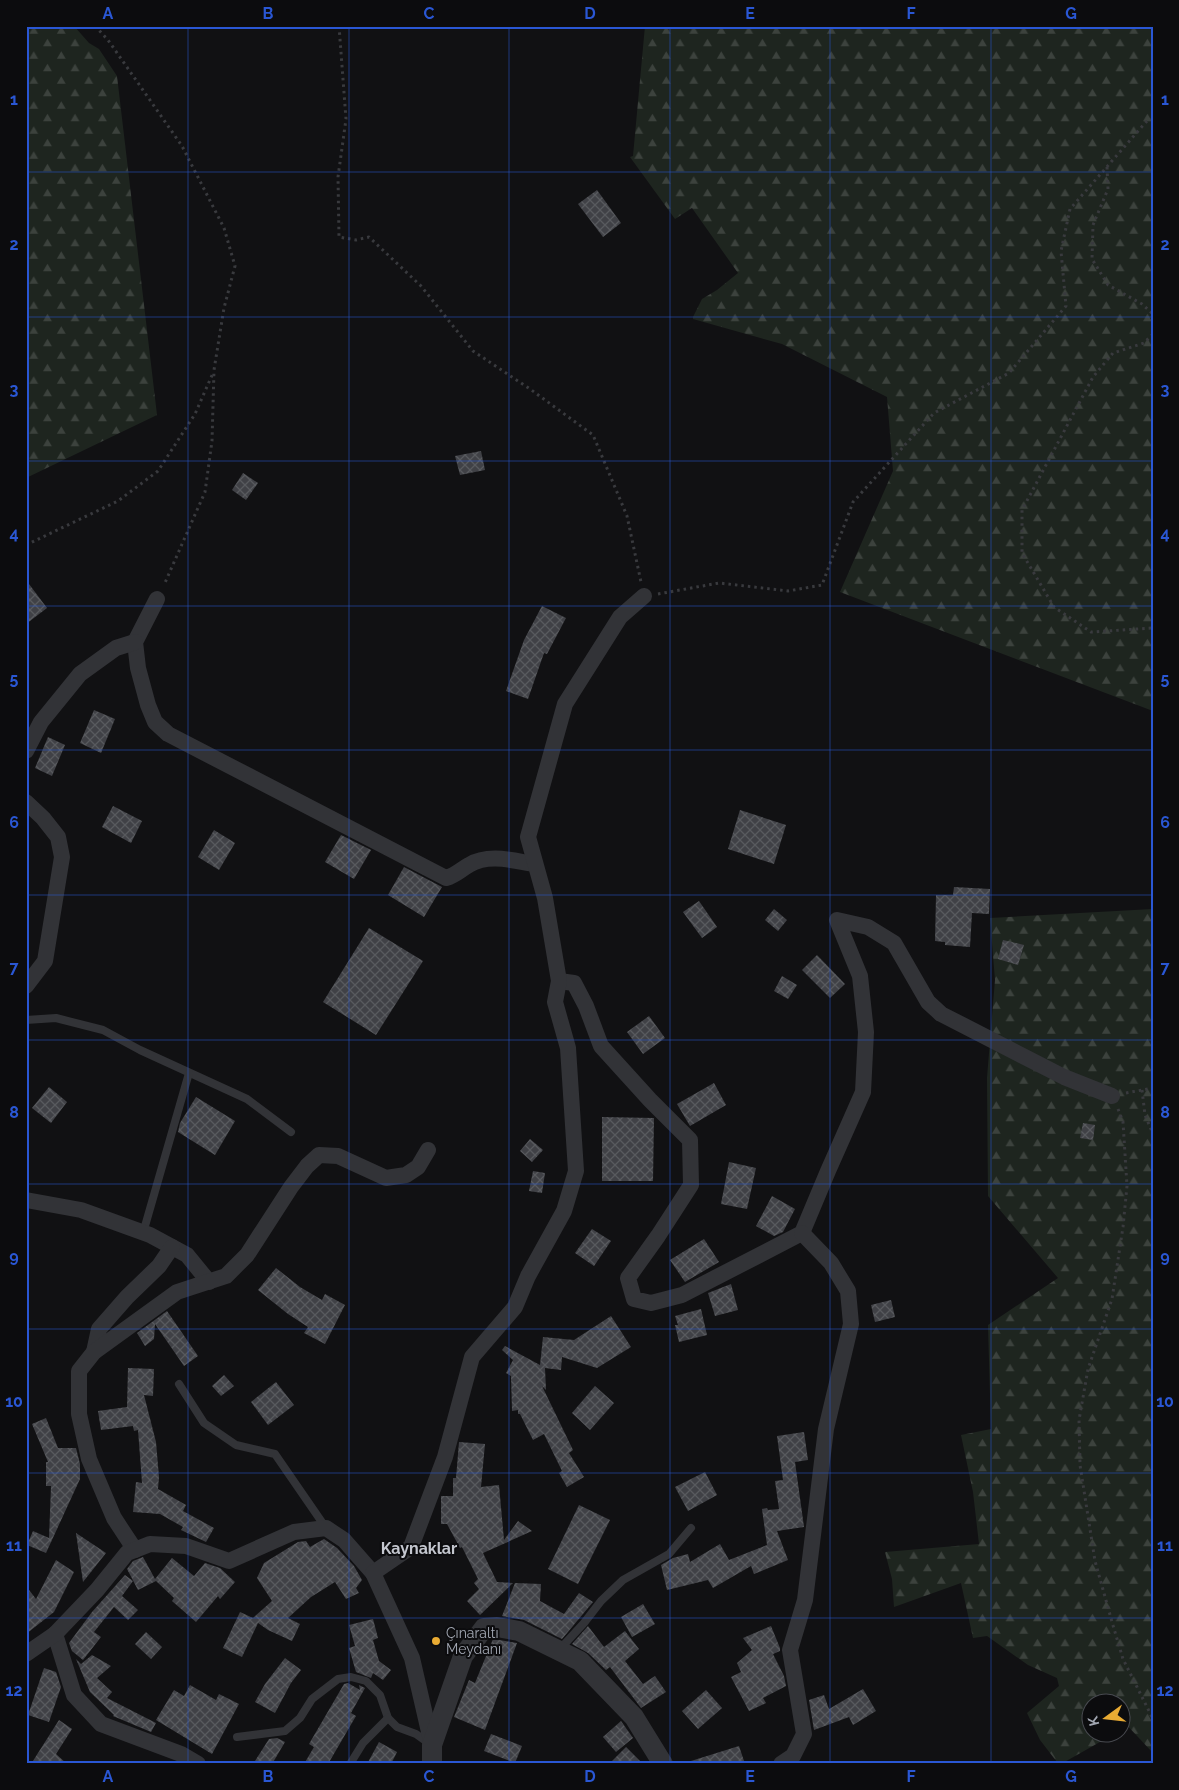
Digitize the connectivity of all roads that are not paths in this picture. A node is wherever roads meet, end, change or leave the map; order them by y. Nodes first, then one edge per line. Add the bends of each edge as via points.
1 (644, 596) road end
2 (157, 599) road end
3 (135, 642) junction
4 (26, 751) edge
5 (26, 802) edge
6 (535, 864) junction
7 (559, 981) junction
8 (26, 986) edge
9 (26, 1020) edge
10 (189, 1073) junction
11 (1112, 1096) road end
12 (291, 1132) dead end
13 (428, 1150) dead end
14 (26, 1200) edge
15 (143, 1233) junction
16 (802, 1234) junction
17 (172, 1247) junction
18 (209, 1282) junction
19 (94, 1352) junction
20 (179, 1384) dead end
21 (326, 1528) junction
22 (691, 1528) dead end
23 (135, 1550) junction
24 (373, 1573) junction
25 (55, 1634) junction
26 (558, 1650) junction
27 (26, 1654) edge
28 (388, 1718) junction
29 (237, 1737) dead end
30 (432, 1754) edge
31 (178, 1759) edge
32 (198, 1764) edge
33 (350, 1764) edge
34 (663, 1764) edge
35 (780, 1764) edge

1 - 6 street via 620,617 565,704 528,836
2 - 3 street
3 - 4 street via 116,648 80,674 41,722
3 - 6 street via 148,705 155,722 168,734 446,878 488,858
5 - 8 street via 58,837 62,858 45,961
6 - 7 street via 545,898
7 - 16 street via 574,983 601,1046 690,1140 691,1185 628,1278 634,1298 651,1303 682,1295
7 - 24 street via 555,1002 568,1048 576,1171 564,1211 528,1276 515,1307 472,1357 445,1457 411,1547
9 - 10 lane via 56,1018 103,1030
10 - 12 lane via 247,1099
10 - 15 lane
11 - 16 street via 1064,1077 941,1014 928,1002 894,943 868,927 837,920 860,976 866,1032 863,1092
13 - 18 street via 418,1167 406,1175 386,1178 338,1156 319,1155 306,1166 247,1255 226,1276
14 - 15 street via 81,1210
15 - 17 street
16 - 35 street via 832,1263 848,1290 850,1324 826,1429 805,1600 790,1650 804,1734 793,1756
17 - 18 street via 187,1255
17 - 19 street via 159,1266 99,1330
18 - 19 street via 177,1292
19 - 23 street via 79,1371 79,1414 89,1459 114,1518
20 - 21 lane via 204,1423 236,1445 276,1454
21 - 23 street via 294,1532 229,1561 186,1546 150,1544
21 - 24 street via 344,1540
22 - 26 lane via 669,1554 617,1585
23 - 25 street via 127,1553
24 - 30 street via 412,1658
25 - 27 street
25 - 31 street via 74,1695 101,1724
26 - 30 street via 519,1631 484,1628 463,1656
26 - 34 street via 580,1661 634,1717
28 - 29 lane via 380,1694 366,1681 351,1676 338,1679 312,1699 300,1718 285,1731
28 - 30 lane via 398,1727 416,1734
28 - 33 lane via 363,1743
31 - 32 street

